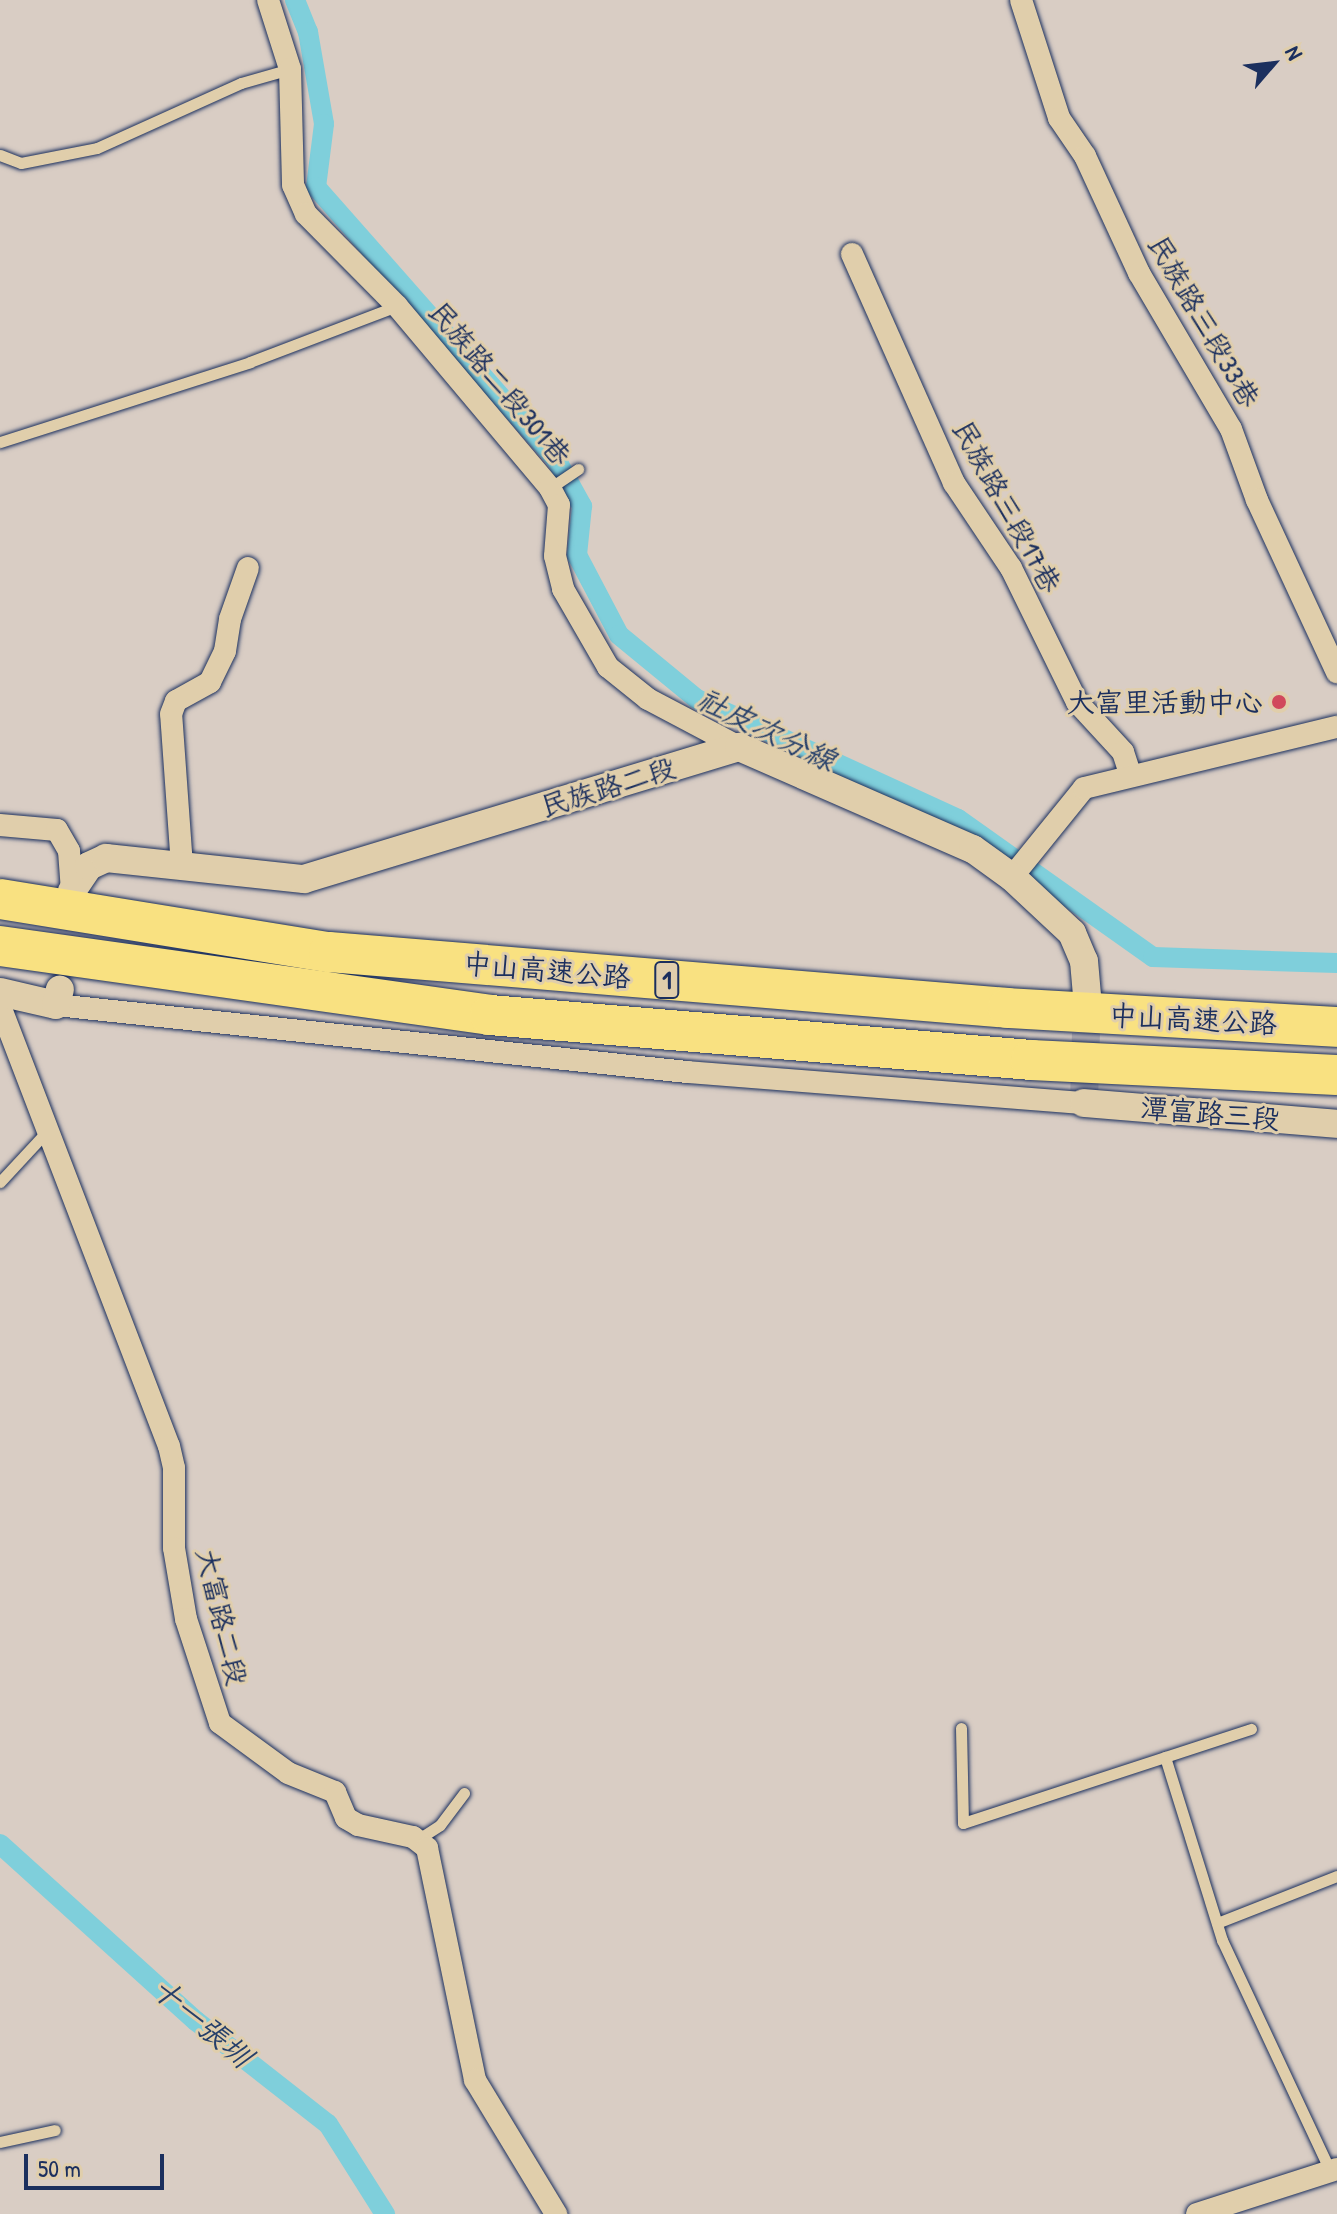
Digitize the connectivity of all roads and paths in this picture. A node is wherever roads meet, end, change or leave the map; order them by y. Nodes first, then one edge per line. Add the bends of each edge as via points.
1 (268, 0) edge
2 (1021, 0) edge
3 (290, 69) junction
4 (0, 155) edge
5 (852, 254) dead end
6 (397, 306) junction
7 (0, 442) edge
8 (578, 469) dead end
9 (552, 485) junction
10 (248, 568) dead end
11 (1337, 672) edge
12 (1337, 727) edge
13 (739, 747) junction
14 (1130, 774) junction
15 (0, 825) edge
16 (69, 851) junction
17 (106, 858) junction
18 (182, 866) junction
19 (1019, 867) junction
20 (72, 891) joint
21 (0, 899) edge
22 (0, 946) edge
23 (0, 992) edge
24 (58, 997) joint
25 (1087, 998) tunnel mouth
26 (0, 1006) edge
27 (1337, 1027) edge
28 (1337, 1075) edge
29 (1084, 1103) joint
30 (1337, 1124) edge
31 (49, 1129) junction
32 (0, 1182) edge
33 (961, 1728) dead end
34 (1251, 1729) dead end
35 (1165, 1757) junction
36 (464, 1793) dead end
37 (417, 1840) junction
38 (1337, 1876) edge
39 (1217, 1923) junction
40 (55, 2130) dead end
41 (0, 2142) edge
42 (1334, 2170) edge
43 (556, 2214) edge
44 (1197, 2214) edge

1 - 3 street, 民族路二段301巷
2 - 11 street, 民族路三段33巷 via 1059,118 1085,156 1139,273 1231,429 1257,500
3 - 4 lane via 241,83 97,148 21,163
3 - 6 street, 民族路二段301巷 via 293,185 306,214
5 - 14 street, 民族路三段17巷 via 954,483 1011,568 1077,702 1123,752
6 - 7 lane, 民族路二段301巷 via 250,362
6 - 9 street, 民族路二段301巷
8 - 9 lane
9 - 13 street, 民族路二段301巷 via 559,505 555,556 563,589 608,667 648,699
10 - 18 street via 225,651 210,682 176,701 171,714
12 - 14 street
13 - 18 street, 民族路二段 via 304,879
13 - 19 street
14 - 19 street via 1084,788
15 - 16 street via 57,830
16 - 17 street
16 - 20 street
17 - 18 street, 民族路二段
17 - 20 street via 89,866
19 - 25 street via 1072,933 1084,961
21 - 27 highway, 中山高速公路 / 1 via 329,952 1008,1008
22 - 28 highway, 中山高速公路 / 1 via 490,1015 1031,1060
23 - 24 street
24 - 29 street via 687,1072
26 - 31 street, 大富路二段
29 - 30 street, 潭富路三段
31 - 32 lane
31 - 37 street, 大富路二段 via 169,1446 174,1548 186,1619 220,1723 288,1773 335,1792 346,1818
33 - 35 lane via 963,1823
34 - 35 lane
35 - 39 lane
36 - 37 lane via 440,1825
37 - 43 street via 427,1848 435,1872 475,2080
38 - 39 lane
39 - 42 lane
40 - 41 lane
42 - 44 street

